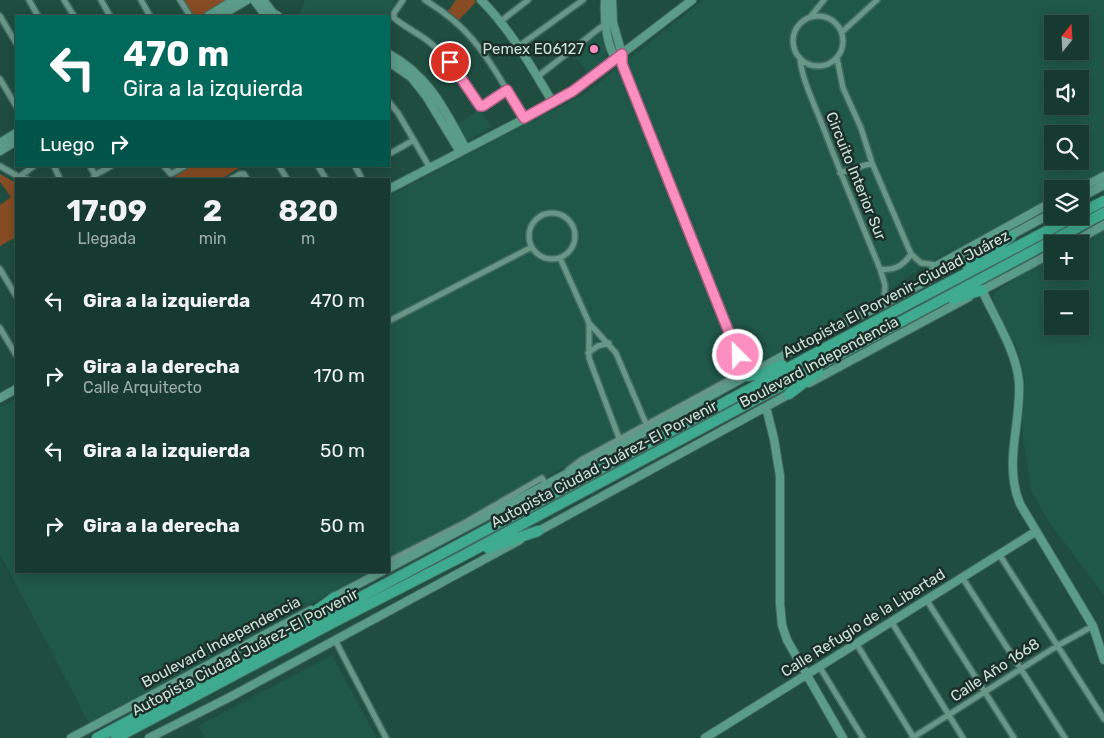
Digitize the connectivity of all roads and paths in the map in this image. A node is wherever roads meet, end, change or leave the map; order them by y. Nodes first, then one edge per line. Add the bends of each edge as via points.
1 (28, 0) edge
2 (64, 0) edge
3 (101, 0) edge
4 (141, 0) edge
5 (180, 0) edge
6 (234, 0) edge
7 (247, 0) edge
8 (254, 0) edge
9 (262, 0) edge
10 (403, 0) edge
11 (426, 0) edge
12 (481, 0) edge
13 (528, 0) edge
14 (582, 0) edge
15 (605, 0) edge
16 (612, 0) edge
17 (692, 0) edge
18 (824, 0) edge
19 (877, 0) edge
20 (37, 15) edge
21 (73, 15) edge
22 (109, 15) edge
23 (149, 15) edge
24 (189, 15) edge
25 (210, 15) edge
26 (225, 15) edge
27 (265, 15) edge
28 (276, 15) edge
29 (0, 16) edge
30 (811, 16) junction
31 (501, 21) junction
32 (605, 24) junction
33 (842, 32) junction
34 (15, 41) edge
35 (519, 46) junction
36 (390, 55) edge
37 (619, 56) junction
38 (800, 58) junction
39 (837, 58) junction
40 (390, 63) edge
41 (414, 75) junction
42 (537, 77) junction
43 (0, 79) edge
44 (507, 90) junction
45 (390, 103) edge
46 (553, 103) junction
47 (15, 104) edge
48 (524, 118) junction
49 (15, 134) edge
50 (414, 140) junction
51 (0, 141) edge
52 (15, 142) edge
53 (0, 151) edge
54 (463, 151) junction
55 (390, 157) edge
56 (872, 163) junction
57 (0, 166) edge
58 (33, 167) edge
59 (110, 167) edge
60 (165, 167) edge
61 (183, 167) edge
62 (280, 167) edge
63 (319, 167) edge
64 (430, 168) junction
65 (840, 173) junction
66 (1104, 176) edge
67 (20, 177) junction
68 (94, 177) edge
69 (24, 178) edge
70 (232, 178) edge
71 (246, 178) edge
72 (286, 178) edge
73 (325, 178) edge
74 (1089, 184) edge
75 (1104, 185) edge
76 (390, 188) edge
77 (1089, 190) edge
78 (1089, 193) edge
79 (1104, 200) edge
80 (1044, 207) edge
81 (1089, 209) edge
82 (1104, 213) edge
83 (1044, 217) edge
84 (1058, 225) edge
85 (1104, 225) edge
86 (1086, 235) edge
87 (1011, 236) junction
88 (532, 247) junction
89 (911, 254) junction
90 (1044, 257) edge
91 (560, 258) junction
92 (938, 265) junction
93 (0, 269) edge
94 (880, 269) junction
95 (951, 283) junction
96 (918, 286) junction
97 (982, 290) junction
98 (15, 294) edge
99 (884, 304) junction
100 (928, 307) junction
101 (390, 320) edge
102 (589, 323) junction
103 (0, 328) edge
104 (609, 343) junction
105 (829, 346) junction
106 (846, 352) junction
107 (15, 353) edge
108 (588, 353) junction
109 (746, 374) junction
110 (15, 389) edge
111 (789, 394) junction
112 (1, 395) edge
113 (766, 407) junction
114 (648, 427) junction
115 (632, 435) junction
116 (619, 438) junction
117 (562, 476) junction
118 (538, 531) junction
119 (1035, 532) junction
120 (999, 554) junction
121 (459, 558) junction
122 (390, 566) edge
123 (377, 573) edge
124 (962, 577) junction
125 (335, 597) junction
126 (926, 599) junction
127 (891, 621) junction
128 (1093, 626) junction
129 (334, 640) junction
130 (856, 643) junction
131 (267, 646) junction
132 (1057, 646) junction
133 (1104, 660) edge
134 (819, 666) junction
135 (1022, 668) junction
136 (806, 674) junction
137 (985, 692) junction
138 (948, 715) junction
139 (1104, 719) edge
140 (71, 738) edge
141 (97, 738) edge
142 (116, 738) edge
143 (149, 738) edge
144 (386, 738) edge
145 (705, 738) edge
146 (843, 738) edge
147 (863, 738) edge
148 (913, 738) edge
149 (963, 738) edge
150 (1014, 738) edge
151 (1065, 738) edge

1 - 20 street
2 - 21 street
3 - 22 street
4 - 23 street
5 - 24 street
6 - 25 main road
7 - 26 main road
8 - 27 main road
9 - 28 main road
10 - 44 street via 393,16 436,47 480,106
11 - 44 street via 456,22 473,40
12 - 31 main road
13 - 31 street
14 - 35 street
15 - 32 main road
16 - 37 main road
17 - 37 main road
18 - 30 street
19 - 33 street
29 - 34 street
30 - 33 street via 834,20
30 - 38 street via 801,21 795,30 794,48
31 - 35 main road
32 - 37 main road
32 - 42 street
33 - 39 street via 844,46
35 - 42 main road
36 - 41 main road
37 - 46 main road
37 - 109 main road
38 - 39 street via 818,66
38 - 65 street, Circuito Interior Sur via 801,71
39 - 56 street, Circuito Interior Sur via 843,88
40 - 41 main road
41 - 54 main road
42 - 46 main road
43 - 47 street
44 - 48 street
45 - 50 street
46 - 48 main road
48 - 54 main road
49 - 51 main road
50 - 55 street
50 - 64 street
52 - 53 main road
54 - 64 main road
56 - 65 street
56 - 89 street, Circuito Interior Sur
57 - 67 street
58 - 67 street
59 - 68 street
60 - 61 street via 171,174
62 - 72 street
63 - 73 street
64 - 76 main road
65 - 94 street, Circuito Interior Sur
66 - 74 main road
67 - 69 street
70 - 71 street via 238,174
75 - 77 main road
75 - 78 main road
79 - 81 highway
80 - 92 main road
82 - 100 highway, Autopista Ciudad Juárez-El Porvenir
83 - 87 main road, Boulevard Independencia
84 - 95 highway, Autopista El Porvenir-Ciudad Juárez
85 - 86 main road
87 - 95 highway
87 - 96 main road, Boulevard Independencia
88 - 91 street via 544,257
88 - 91 street via 529,232 534,221 548,213 560,214 571,221 576,234 572,248
88 - 101 street
89 - 92 street via 921,263
89 - 94 street via 900,266
90 - 97 main road, Boulevard Independencia
91 - 102 street
92 - 96 main road
93 - 98 street
94 - 99 street, Circuito Interior Sur via 885,285
95 - 105 highway, Autopista El Porvenir-Ciudad Juárez
96 - 99 main road, Boulevard Independencia
97 - 100 highway
97 - 111 main road, Boulevard Independencia
97 - 119 main road via 1016,367 1019,396 1013,481 1020,504
99 - 109 main road, Boulevard Independencia
100 - 106 highway, Autopista Ciudad Juárez-El Porvenir
102 - 104 street
102 - 108 street
103 - 107 street
104 - 108 street
104 - 114 street
105 - 109 highway via 762,374
105 - 131 highway, Autopista El Porvenir-Ciudad Juárez
106 - 111 highway
106 - 121 highway, Autopista Ciudad Juárez-El Porvenir
108 - 116 street
109 - 114 main road, Boulevard Independencia
110 - 112 main road
111 - 113 main road, Boulevard Independencia
113 - 118 main road, Boulevard Independencia
113 - 136 main road via 780,476 781,614 787,640
114 - 115 main road, Boulevard Independencia
115 - 116 street
115 - 117 main road, Boulevard Independencia
116 - 117 street via 581,460
117 - 122 main road, Boulevard Independencia via 544,482
118 - 121 highway
118 - 129 main road, Boulevard Independencia
119 - 120 main road, Calle Refugio de la Libertad
119 - 128 main road
120 - 124 main road, Calle Refugio de la Libertad
120 - 132 street
121 - 142 highway, Autopista Ciudad Juárez-El Porvenir
123 - 125 main road, Boulevard Independencia
124 - 126 main road, Calle Refugio de la Libertad
124 - 135 street
125 - 131 highway
125 - 140 main road, Boulevard Independencia
126 - 127 main road, Calle Refugio de la Libertad
126 - 137 street
127 - 130 main road, Calle Refugio de la Libertad
127 - 138 street
128 - 132 street, Calle Año 1668
128 - 133 main road
129 - 143 main road, Boulevard Independencia
129 - 144 street
130 - 134 main road, Calle Refugio de la Libertad
130 - 148 street
131 - 141 highway, Autopista El Porvenir-Ciudad Juárez
132 - 135 street, Calle Año 1668
132 - 139 street
134 - 136 main road, Calle Refugio de la Libertad
134 - 147 street
135 - 137 street, Calle Año 1668
135 - 151 street
136 - 145 main road, Calle Refugio de la Libertad
136 - 146 main road
137 - 138 street, Calle Año 1668
137 - 150 street
138 - 148 street, Calle Año 1668
138 - 149 street

